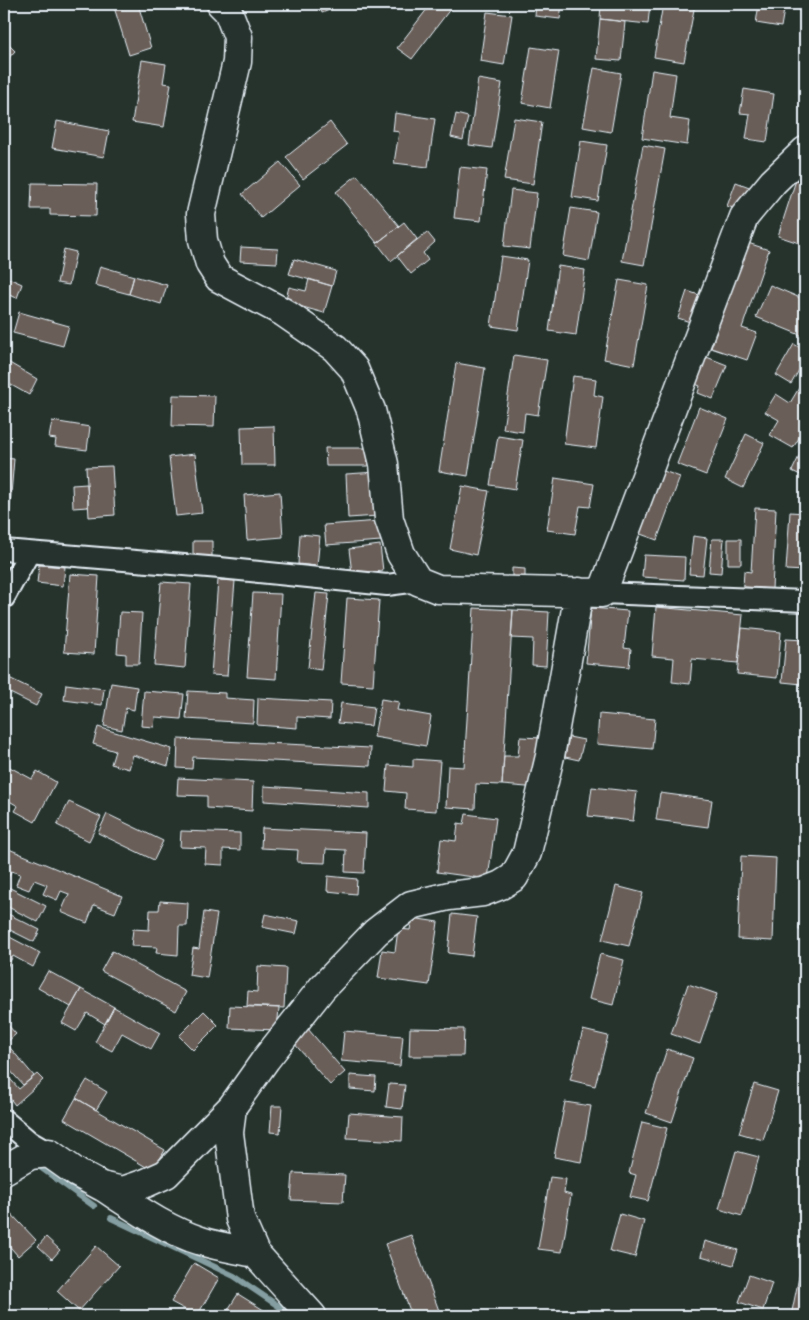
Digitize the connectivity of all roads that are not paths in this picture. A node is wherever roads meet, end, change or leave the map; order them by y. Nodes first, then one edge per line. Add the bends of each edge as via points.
1 (221, 4) edge
2 (805, 150) edge
3 (4, 550) edge
4 (29, 553) junction
5 (418, 581) junction
6 (591, 592) junction
7 (4, 598) edge
8 (805, 601) edge
9 (232, 1107) junction
10 (4, 1120) edge
11 (49, 1153) junction
12 (4, 1170) edge
13 (101, 1186) junction
14 (255, 1254) junction
15 (312, 1316) edge

1 - 5 street via 228,11 238,37 237,62 201,214 203,240 210,264 219,278 283,312 335,348 354,369 371,410 382,455 389,519 401,554
2 - 6 street via 744,217
3 - 4 street
4 - 5 street via 387,585
4 - 7 street
5 - 6 street via 438,589
6 - 8 street
6 - 9 street via 527,853 514,877 483,892 411,905 376,932 322,988
9 - 13 street via 166,1174 123,1191
9 - 14 street via 229,1133 240,1219
10 - 11 street
11 - 12 street via 30,1155
11 - 13 street
13 - 14 street via 150,1218 201,1241
14 - 15 street

